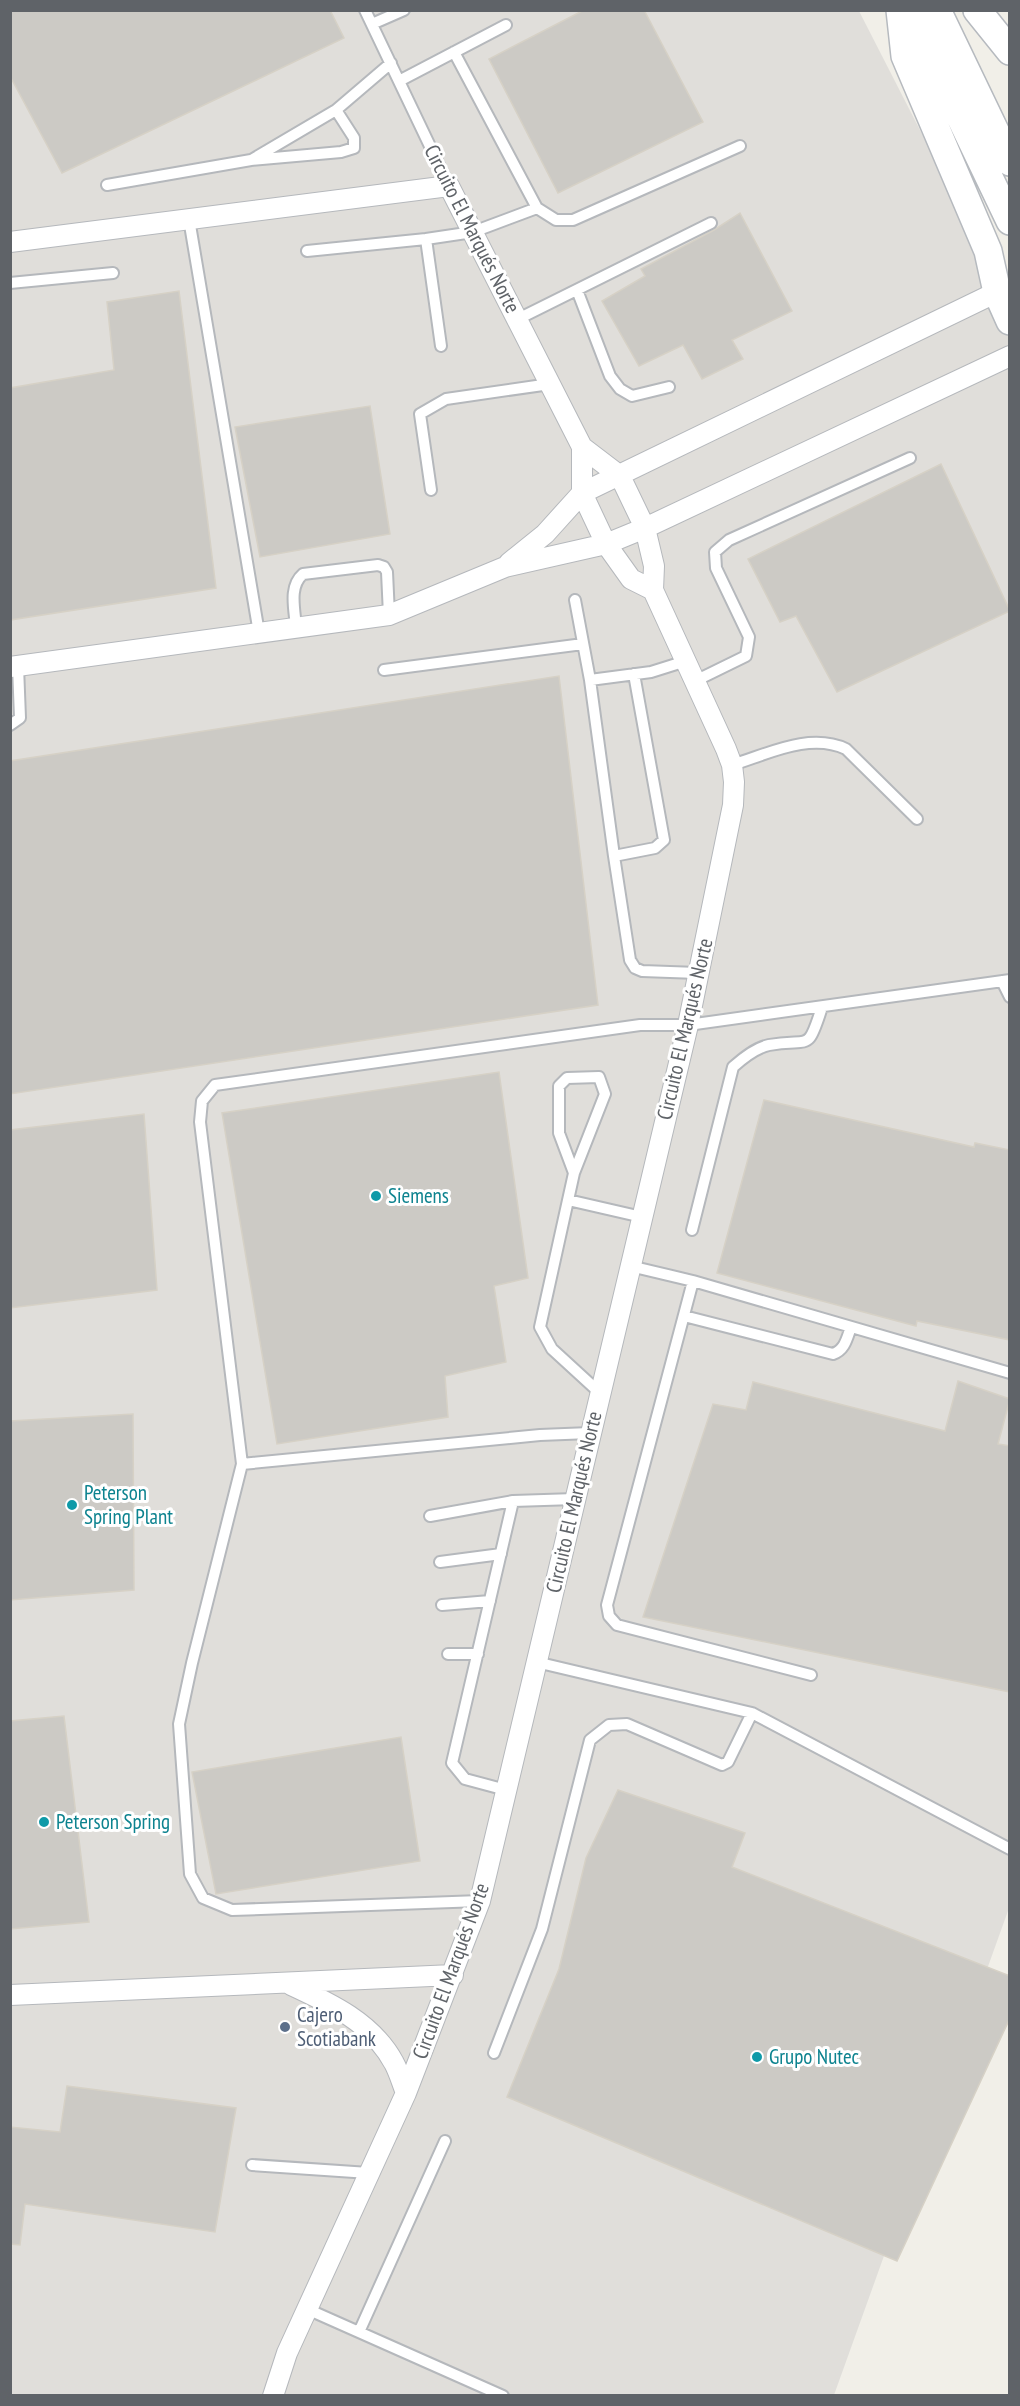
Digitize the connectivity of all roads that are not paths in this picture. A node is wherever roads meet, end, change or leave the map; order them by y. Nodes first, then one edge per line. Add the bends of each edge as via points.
1 (366, 10) edge
2 (404, 10) edge
3 (900, 10) edge
4 (909, 10) edge
5 (937, 10) edge
6 (977, 10) edge
7 (372, 24) junction
8 (506, 25) dead end
9 (1010, 51) edge
10 (454, 52) junction
11 (391, 63) junction
12 (399, 81) junction
13 (336, 110) junction
14 (740, 146) dead end
15 (251, 160) junction
16 (1010, 162) edge
17 (107, 186) dead end
18 (449, 186) junction
19 (537, 208) junction
20 (189, 219) junction
21 (1010, 221) edge
22 (711, 223) dead end
23 (473, 232) junction
24 (426, 239) junction
25 (10, 242) edge
26 (307, 251) dead end
27 (113, 273) dead end
28 (10, 283) edge
29 (577, 290) junction
30 (997, 292) junction
31 (518, 319) junction
32 (1010, 321) edge
33 (441, 346) dead end
34 (1010, 356) edge
35 (550, 384) junction
36 (669, 387) dead end
37 (582, 447) junction
38 (910, 458) dead end
39 (620, 476) junction
40 (431, 490) dead end
41 (582, 493) junction
42 (645, 528) junction
43 (606, 544) junction
44 (505, 567) junction
45 (653, 590) junction
46 (575, 600) dead end
47 (389, 615) junction
48 (296, 628) junction
49 (259, 633) junction
50 (583, 644) junction
51 (686, 661) junction
52 (14, 667) edge
53 (384, 670) dead end
54 (634, 674) junction
55 (590, 680) junction
56 (695, 681) junction
57 (10, 725) edge
58 (732, 765) junction
59 (917, 819) dead end
60 (614, 856) junction
61 (698, 973) junction
62 (1006, 980) edge
63 (1010, 997) edge
64 (822, 1007) junction
65 (688, 1025) junction
66 (574, 1173) junction
67 (568, 1200) junction
68 (642, 1217) junction
69 (692, 1230) dead end
70 (630, 1266) junction
71 (693, 1281) junction
72 (684, 1316) junction
73 (851, 1327) junction
74 (1010, 1373) edge
75 (600, 1393) junction
76 (590, 1433) junction
77 (242, 1464) junction
78 (575, 1499) junction
79 (513, 1501) junction
80 (430, 1516) dead end
81 (501, 1554) junction
82 (440, 1562) dead end
83 (490, 1601) junction
84 (442, 1605) dead end
85 (448, 1654) dead end
86 (478, 1654) junction
87 (536, 1662) junction
88 (811, 1675) dead end
89 (752, 1713) junction
90 (506, 1790) junction
91 (1010, 1849) edge
92 (480, 1901) junction
93 (453, 1975) junction
94 (286, 1983) junction
95 (10, 1995) edge
96 (494, 2054) dead end
97 (406, 2093) junction
98 (445, 2141) dead end
99 (252, 2165) dead end
100 (369, 2173) junction
101 (307, 2309) junction
102 (359, 2332) junction
103 (273, 2396) edge
104 (503, 2396) edge

1 - 7 lane, Circuito El Marqués Norte
2 - 7 lane
3 - 30 main road via 905,56 988,251
4 - 21 main road
5 - 16 main road
6 - 9 main road
7 - 11 lane, Circuito El Marqués Norte
8 - 10 lane
10 - 12 lane
10 - 19 lane
11 - 12 lane, Circuito El Marqués Norte
11 - 13 lane
12 - 18 lane, Circuito El Marqués Norte
13 - 15 lane
13 - 15 lane via 354,138 354,148
14 - 19 lane via 573,220 556,220
15 - 17 lane
18 - 20 street
18 - 23 street, Circuito El Marqués Norte
19 - 23 lane
20 - 25 street
20 - 49 lane
22 - 29 lane
23 - 24 lane
23 - 31 street, Circuito El Marqués Norte
24 - 26 lane
24 - 33 lane
27 - 28 lane
29 - 31 lane
29 - 36 lane via 610,376 620,389 632,396
30 - 32 main road
30 - 39 street
31 - 35 street, Circuito El Marqués Norte
34 - 42 street
35 - 37 street, Circuito El Marqués Norte
35 - 40 lane via 446,399 420,414
37 - 39 street, Circuito El Marqués Norte
37 - 41 street, Circuito El Marqués Norte
38 - 56 lane via 729,540 715,552 716,568 749,637 746,656
39 - 41 street
39 - 42 street, Circuito El Marqués Norte
41 - 43 street, Circuito El Marqués Norte
41 - 44 street via 545,534
42 - 43 street
42 - 45 street, Circuito El Marqués Norte via 654,566
43 - 44 street
43 - 45 street, Circuito El Marqués Norte via 631,579
44 - 47 street
45 - 51 street, Circuito El Marqués Norte
46 - 50 lane
47 - 48 street
47 - 48 lane via 384,567 303,573 293,588
48 - 49 street
49 - 52 street
50 - 53 lane
50 - 55 lane
51 - 54 lane
51 - 56 street, Circuito El Marqués Norte
52 - 57 lane via 20,718
54 - 55 lane
54 - 60 lane via 664,840 655,848
55 - 60 lane
56 - 58 street, Circuito El Marqués Norte
58 - 59 lane via 810,742 831,742 846,749
58 - 61 street, Circuito El Marqués Norte via 733,805
60 - 61 lane via 630,960 635,968
61 - 65 street, Circuito El Marqués Norte
62 - 63 lane
62 - 64 lane
64 - 65 lane
64 - 69 lane via 813,1035 807,1040 800,1044 768,1045 733,1067
65 - 68 street, Circuito El Marqués Norte
65 - 77 lane via 640,1025 215,1085 202,1101 200,1122
66 - 66 lane via 559,1132 559,1086 567,1078 598,1077 605,1094
66 - 67 lane
67 - 68 lane
67 - 75 lane via 540,1327 552,1349
68 - 70 street, Circuito El Marqués Norte
70 - 71 lane
70 - 75 street, Circuito El Marqués Norte
71 - 72 lane
71 - 73 lane
72 - 73 lane via 833,1354 843,1348
72 - 88 lane via 607,1605 609,1616 617,1625
73 - 74 lane
75 - 76 street, Circuito El Marqués Norte
76 - 77 lane
76 - 78 street, Circuito El Marqués Norte
77 - 92 lane via 179,1724 190,1874 203,1898 231,1910
78 - 79 lane
78 - 87 street, Circuito El Marqués Norte
79 - 80 lane
79 - 81 lane
81 - 82 lane
81 - 83 lane
83 - 84 lane
83 - 86 lane
85 - 86 lane
86 - 90 lane via 452,1763 465,1779
87 - 89 lane
87 - 90 street, Circuito El Marqués Norte
89 - 91 lane
89 - 96 lane via 728,1762 722,1765 627,1724 609,1725 590,1740 542,1929
90 - 92 street, Circuito El Marqués Norte
92 - 93 street, Circuito El Marqués Norte
93 - 94 street
93 - 97 street, Circuito El Marqués Norte
94 - 95 street
94 - 97 street via 335,2005 371,2032 394,2061
97 - 100 street, Circuito El Marqués Norte
98 - 102 lane
99 - 100 lane
100 - 101 street, Circuito El Marqués Norte
101 - 102 lane
101 - 103 street, Circuito El Marqués Norte
102 - 104 lane

